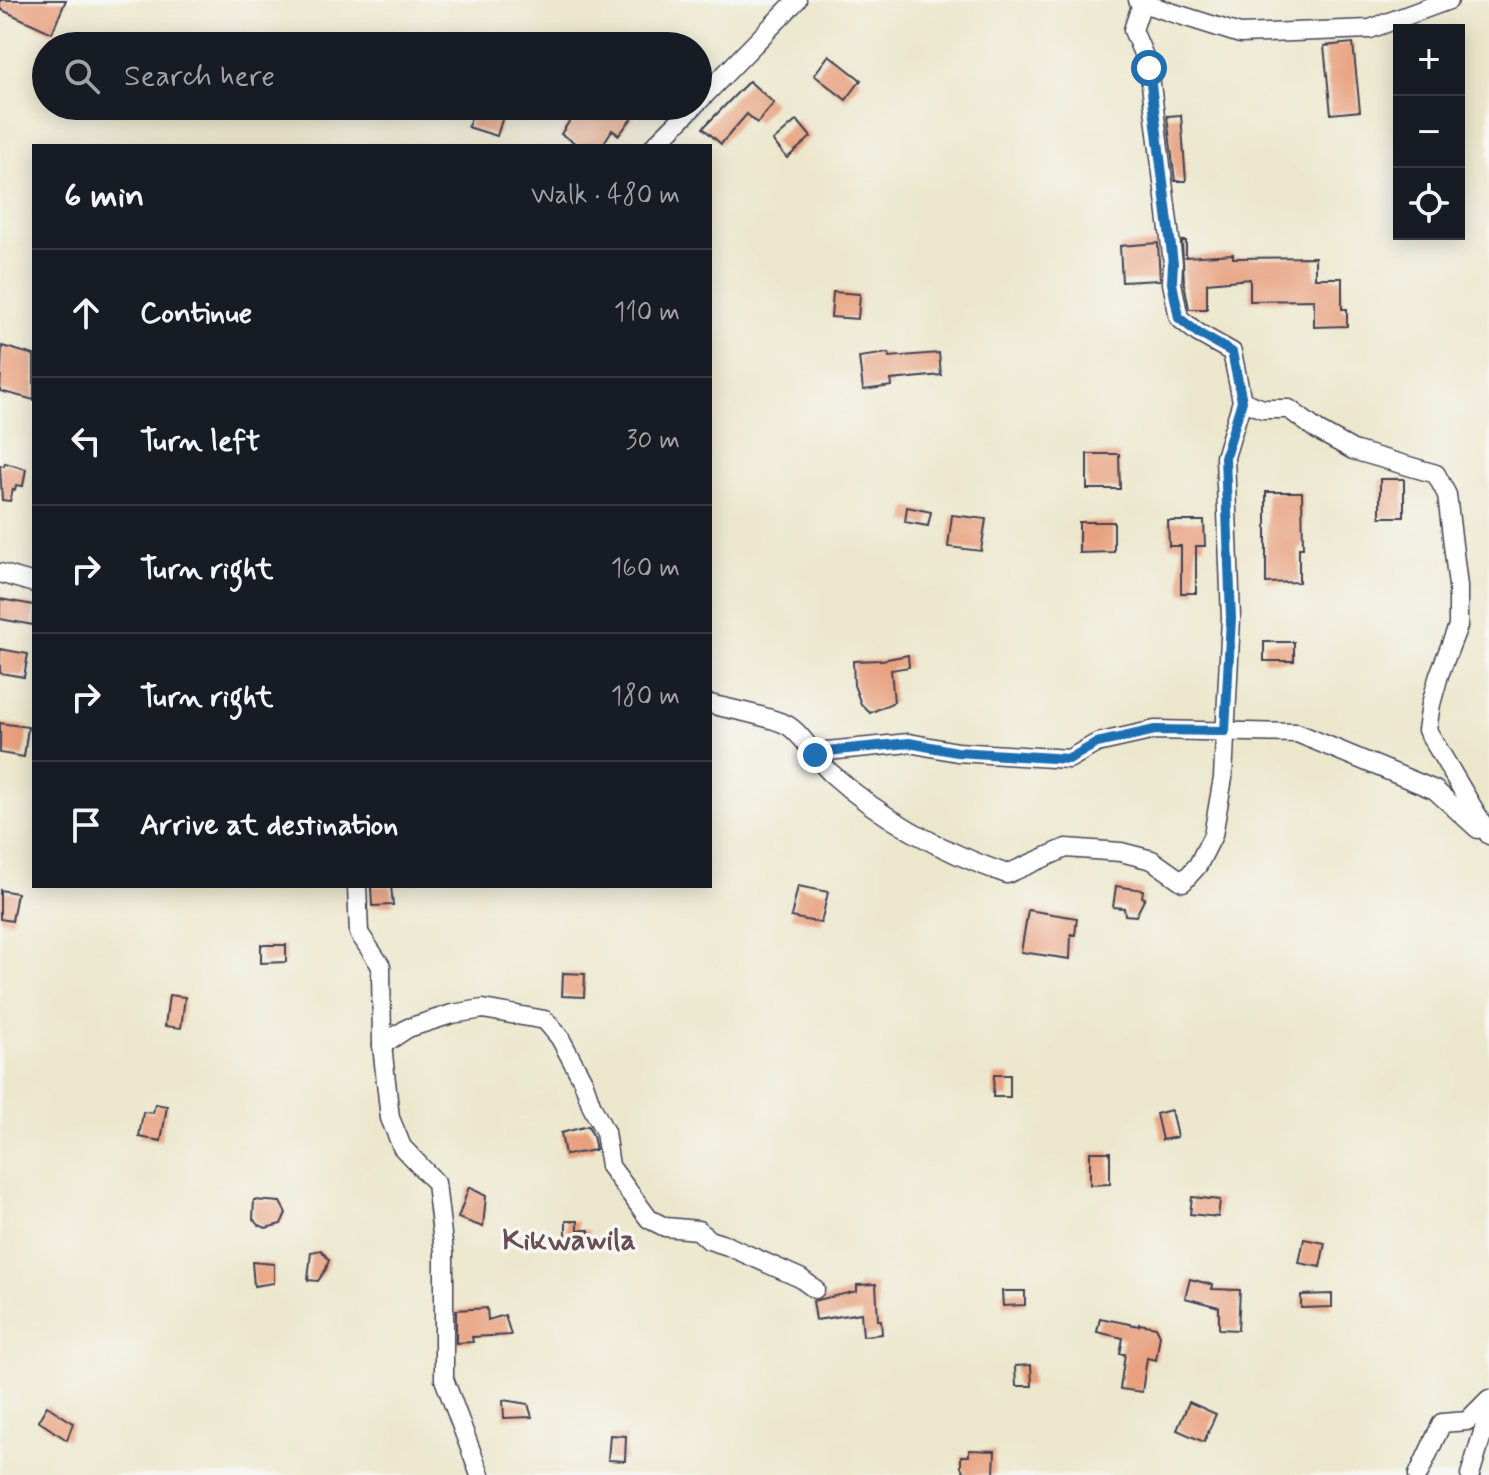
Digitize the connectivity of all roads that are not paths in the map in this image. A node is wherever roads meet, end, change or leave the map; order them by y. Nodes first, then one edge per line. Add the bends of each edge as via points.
1 (797, 0) edge
2 (1449, 0) edge
3 (1140, 2) edge
4 (712, 88) edge
5 (680, 120) edge
6 (656, 144) edge
7 (1242, 401) junction
8 (0, 573) edge
9 (32, 582) edge
10 (712, 705) edge
11 (1225, 731) junction
12 (815, 755) junction
13 (1489, 837) edge
14 (357, 888) edge
15 (382, 1045) junction
16 (815, 1289) dead end
17 (1489, 1399) edge
18 (1489, 1412) edge
19 (480, 1475) edge
20 (1418, 1475) edge
21 (1470, 1475) edge

1 - 4 street
2 - 3 street via 1370,29 1240,34
3 - 7 street via 1133,30 1149,68 1179,318 1232,352
5 - 6 street
7 - 11 street via 1225,457 1231,618
7 - 13 street via 1263,409 1289,409 1353,450 1436,474 1447,495 1458,626 1435,689 1427,730
8 - 9 street
10 - 12 street via 789,726
11 - 12 street via 1155,730 1097,743 1069,759 957,752 909,743
11 - 12 street via 1213,835 1183,882 1152,860 1066,848 1007,874 992,869 922,838 875,809
11 - 13 street via 1297,733 1435,790
14 - 15 street via 359,933 381,966
15 - 16 street via 408,1028 483,1009 545,1020 583,1081 605,1132 610,1166 649,1219 665,1227 698,1230
15 - 19 street via 390,1118 402,1147 436,1183 444,1252 444,1379
17 - 20 street via 1467,1421 1442,1423
18 - 21 street

